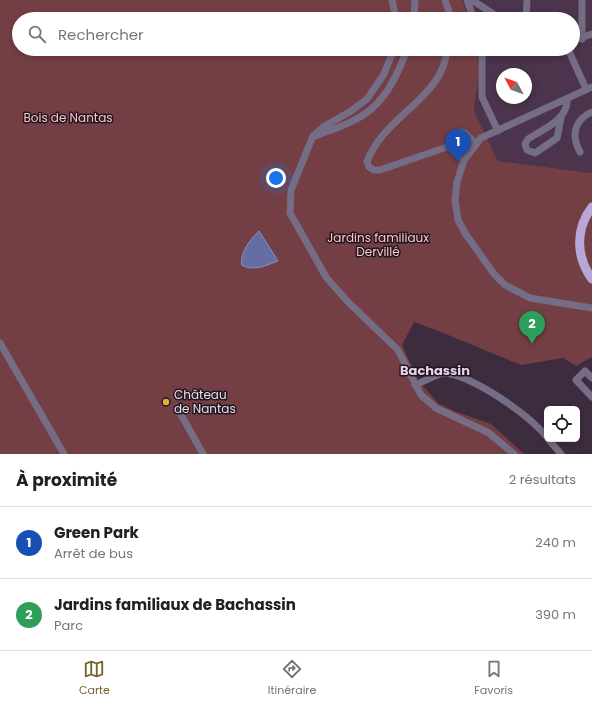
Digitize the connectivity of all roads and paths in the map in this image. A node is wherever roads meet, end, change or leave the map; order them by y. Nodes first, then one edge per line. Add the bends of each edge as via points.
1 (392, 0) edge
2 (415, 0) edge
3 (445, 0) edge
4 (467, 0) edge
5 (472, 0) edge
6 (527, 0) edge
7 (582, 0) edge
8 (395, 12) edge
9 (414, 12) edge
10 (449, 12) edge
11 (471, 12) edge
12 (490, 12) edge
13 (526, 12) edge
14 (592, 34) edge
15 (582, 39) joint
16 (391, 56) edge
17 (405, 56) edge
18 (446, 56) edge
19 (482, 56) edge
20 (572, 56) edge
21 (589, 88) edge
22 (566, 99) junction
23 (592, 112) edge
24 (561, 118) junction
25 (498, 131) junction
26 (314, 136) junction
27 (476, 144) junction
28 (450, 146) junction
29 (580, 152) dead end
30 (464, 160) junction
31 (592, 207) edge
32 (592, 279) edge
33 (592, 308) edge
34 (0, 343) edge
35 (592, 378) edge
36 (415, 385) junction
37 (592, 396) edge
38 (179, 411) dead end
39 (544, 434) edge
40 (551, 442) edge
41 (64, 454) edge
42 (203, 454) edge
43 (514, 454) edge
44 (561, 454) edge

1 - 8 street
2 - 9 street
3 - 10 street
4 - 11 street
5 - 12 street
6 - 13 street
7 - 15 street
14 - 15 street
16 - 26 street via 384,74 367,99 323,127
17 - 26 street via 400,69 385,93 367,113 340,127
18 - 28 street via 438,79 388,130 377,143 367,162 369,167 380,170
19 - 25 street via 482,97
20 - 21 street
21 - 22 street
22 - 24 street via 567,104
22 - 25 street
23 - 29 street via 583,117 576,126 576,143
24 - 24 street via 528,139 525,144 527,150 535,153 557,138
25 - 27 street via 481,138
26 - 36 street via 292,190 289,206 293,219 326,278 398,350
27 - 28 street via 465,132 459,132
27 - 30 street
28 - 30 street
30 - 33 street via 455,190 456,210 465,232 494,274 512,290 530,298 554,304
31 - 32 main road via 582,224 579,245 584,265
34 - 41 street
35 - 37 street via 585,371 576,380
36 - 39 street via 439,373 465,380 491,392 519,411
36 - 43 street via 421,395 436,408 489,433
38 - 42 street
40 - 44 street

